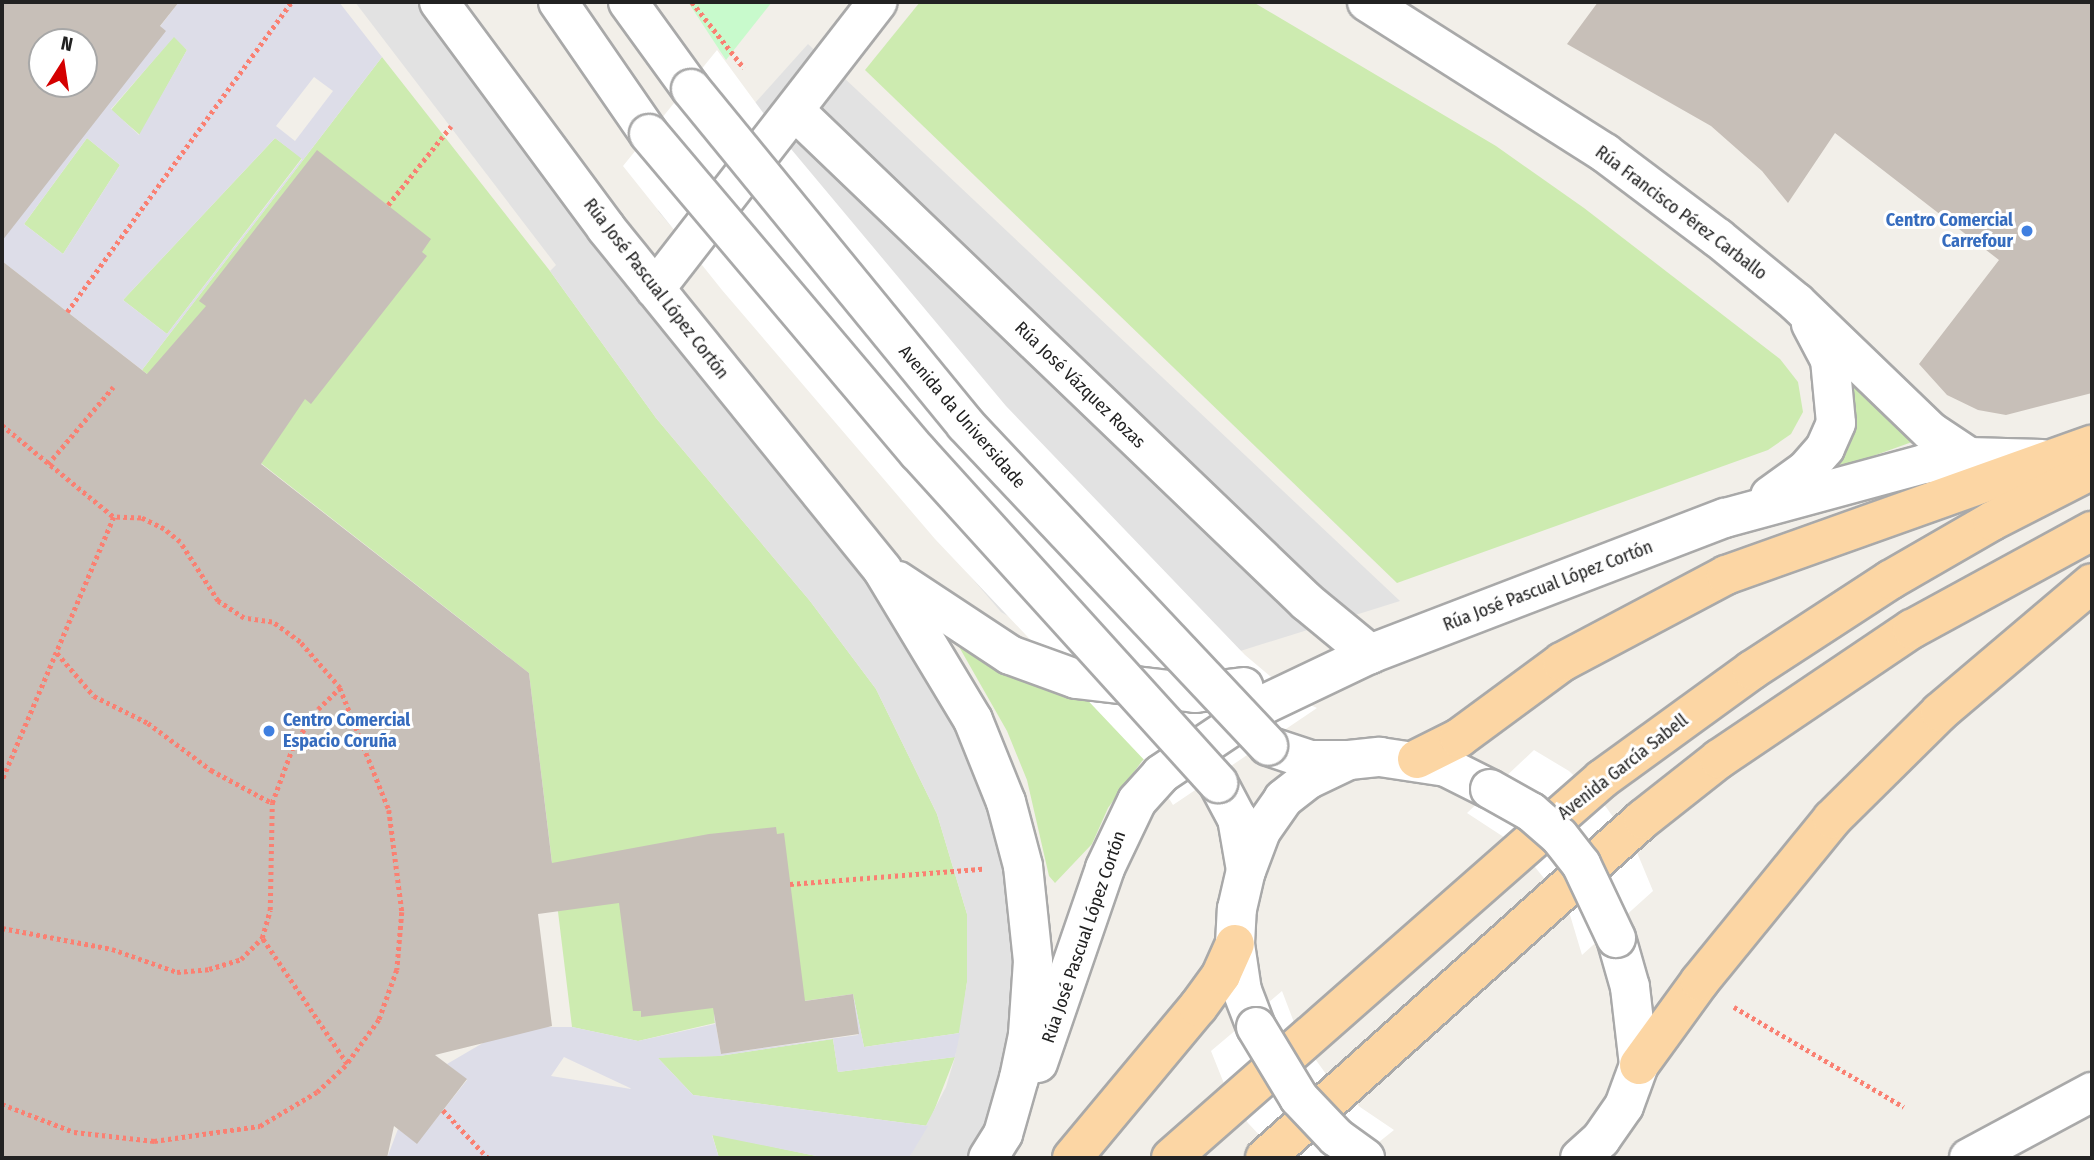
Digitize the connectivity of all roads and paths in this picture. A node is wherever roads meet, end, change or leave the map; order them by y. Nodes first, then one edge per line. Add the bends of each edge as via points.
1 (291, 2) edge
2 (439, 2) edge
3 (541, 2) edge
4 (558, 2) edge
5 (628, 2) edge
6 (692, 2) edge
7 (878, 2) edge
8 (1367, 2) edge
9 (593, 53) junction
10 (744, 68) dead end
11 (795, 111) junction
12 (451, 126) dead end
13 (388, 205) dead end
14 (655, 289) junction
15 (1796, 302) junction
16 (67, 312) dead end
17 (113, 387) dead end
18 (2, 425) edge
19 (2092, 445) edge
20 (1969, 457) junction
21 (2042, 459) junction
22 (48, 464) junction
23 (2092, 471) edge
24 (114, 517) junction
25 (1726, 518) junction
26 (2092, 531) edge
27 (883, 569) junction
28 (2092, 583) edge
29 (57, 653) junction
30 (1370, 654) junction
31 (340, 688) junction
32 (1417, 759) junction
33 (1349, 760) junction
34 (2, 781) edge
35 (272, 803) junction
36 (1023, 866) junction
37 (1246, 871) junction
38 (790, 884) dead end
39 (2, 928) edge
40 (262, 938) junction
41 (1234, 944) junction
42 (1721, 1000) dead end
43 (347, 1064) junction
44 (1639, 1065) junction
45 (2092, 1092) edge
46 (2, 1104) edge
47 (1624, 1106) junction
48 (1904, 1107) dead end
49 (443, 1110) dead end
50 (995, 1146) edge
51 (488, 1158) edge
52 (1072, 1158) edge
53 (1171, 1158) edge
54 (1265, 1158) edge
55 (1365, 1158) edge
56 (1580, 1158) edge
57 (1624, 1158) edge
58 (1969, 1158) edge

1 - 16 path
2 - 14 street, Rúa José Pascual López Cortón
3 - 9 street
4 - 9 street
5 - 33 street, Avenida da Universidade, bridge via 691,89 965,424 1268,746 1310,760
6 - 10 path
7 - 11 street
8 - 15 street, Rúa Francisco Pérez Carballo via 1605,153
9 - 37 street, bridge via 649,134 909,442 1218,783 1237,818
11 - 14 street
11 - 30 street, Rúa José Vázquez Rozas via 1307,601
12 - 13 path
14 - 27 street, Rúa José Pascual López Cortón
15 - 20 street, Rúa Francisco Pérez Carballo via 1930,431
15 - 25 street, Rúa José Pascual López Cortón via 1830,360 1836,423 1825,448 1806,470 1775,493
17 - 22 path
18 - 22 path
19 - 21 main road
20 - 21 street, Rúa José Pascual López Cortón
20 - 25 street, Rúa José Pascual López Cortón via 1871,476
21 - 32 main road via 1726,575 1563,662 1459,738
22 - 24 path
23 - 53 main road, Avenida García Sabell via 1992,520 1890,580 1752,670 1602,779
24 - 29 path
24 - 31 path via 141,518 164,529 180,542 218,601 244,618 272,622 300,642
25 - 30 street, Rúa José Pascual López Cortón
26 - 54 main road via 1912,629 1719,759 1643,819
27 - 30 street, Rúa José Pascual López Cortón via 1010,655 1076,679 1114,686 1195,694 1267,684
27 - 36 street, Rúa José Pascual López Cortón via 973,720 1006,802
28 - 44 main road via 1940,712 1832,818 1700,981
29 - 34 path
29 - 35 path via 94,696 148,723 211,770
30 - 50 street, Rúa José Pascual López Cortón via 1265,704 1215,734 1161,774 1137,801 1105,868 1046,1048
31 - 35 path via 318,709 294,744
31 - 43 path via 389,810 402,912 397,970 379,1020
32 - 33 street, Avenida da Universidade
32 - 44 street, Avenida da Universidade, bridge via 1446,767 1531,812 1559,836 1581,864 1616,937 1630,987
33 - 37 street via 1309,779 1283,799 1261,831
35 - 40 path via 271,910
36 - 38 path
36 - 50 street, Rúa José Pascual López Cortón via 1033,961 1028,1035
37 - 41 street
39 - 40 path via 112,949 177,972 241,959
40 - 43 path
41 - 52 main road via 1221,975 1198,1007
41 - 55 street, bridge via 1242,991 1256,1027 1299,1098 1336,1137
42 - 48 path
43 - 46 path via 317,1092 260,1126 154,1141 74,1132
44 - 47 street
45 - 58 street
47 - 56 street via 1601,1139
47 - 57 street
49 - 51 path

